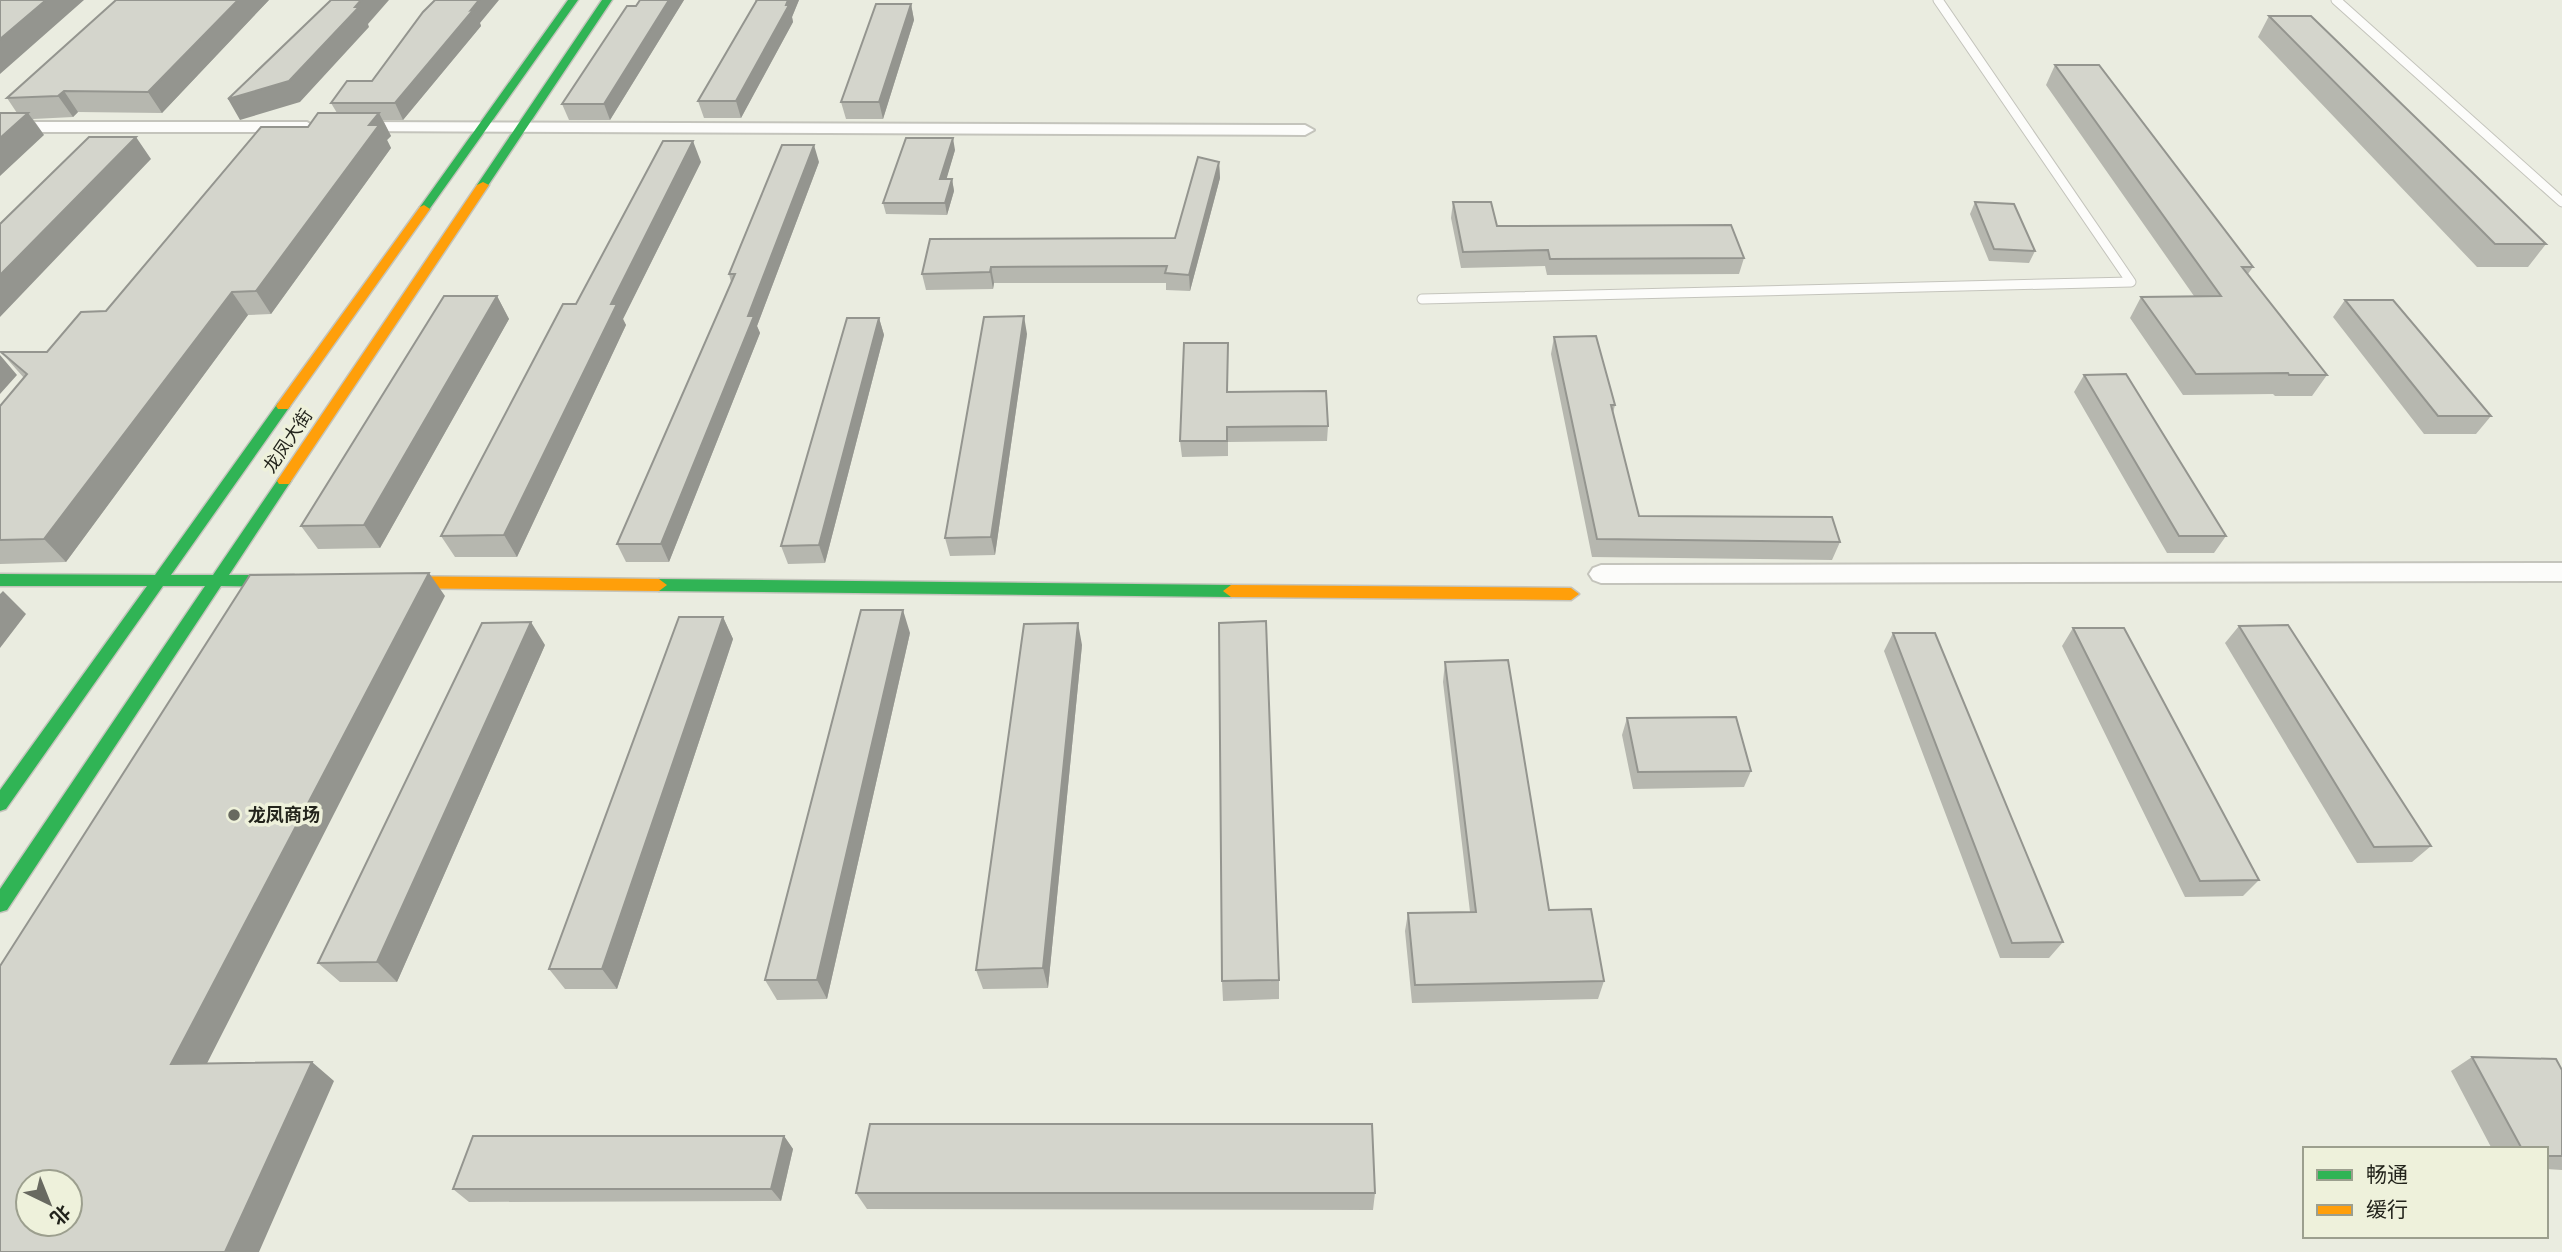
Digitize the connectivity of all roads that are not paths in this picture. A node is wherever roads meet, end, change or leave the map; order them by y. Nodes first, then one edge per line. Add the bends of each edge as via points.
1 (573, 0) edge
2 (607, 0) edge
3 (1938, 0) edge
4 (2336, 0) edge
5 (0, 127) edge
6 (483, 127) junction
7 (522, 127) junction
8 (1305, 130) dead end
9 (2562, 202) edge
10 (1422, 299) dead end
11 (2562, 572) edge
12 (1601, 574) dead end
13 (161, 578) junction
14 (0, 580) edge
15 (218, 580) junction
16 (315, 581) edge
17 (371, 581) edge
18 (1571, 594) dead end
19 (0, 804) edge
20 (0, 904) edge

1 - 6 main road, 龙凤大街
2 - 7 main road, 龙凤大街
3 - 10 lane via 2131,282
4 - 9 lane
5 - 6 street
6 - 7 street
6 - 13 main road, 龙凤大街
7 - 8 street
7 - 15 main road, 龙凤大街
11 - 12 street
13 - 14 main road
13 - 15 main road
13 - 19 main road, 龙凤大街
15 - 16 main road
15 - 20 main road, 龙凤大街
17 - 18 main road

